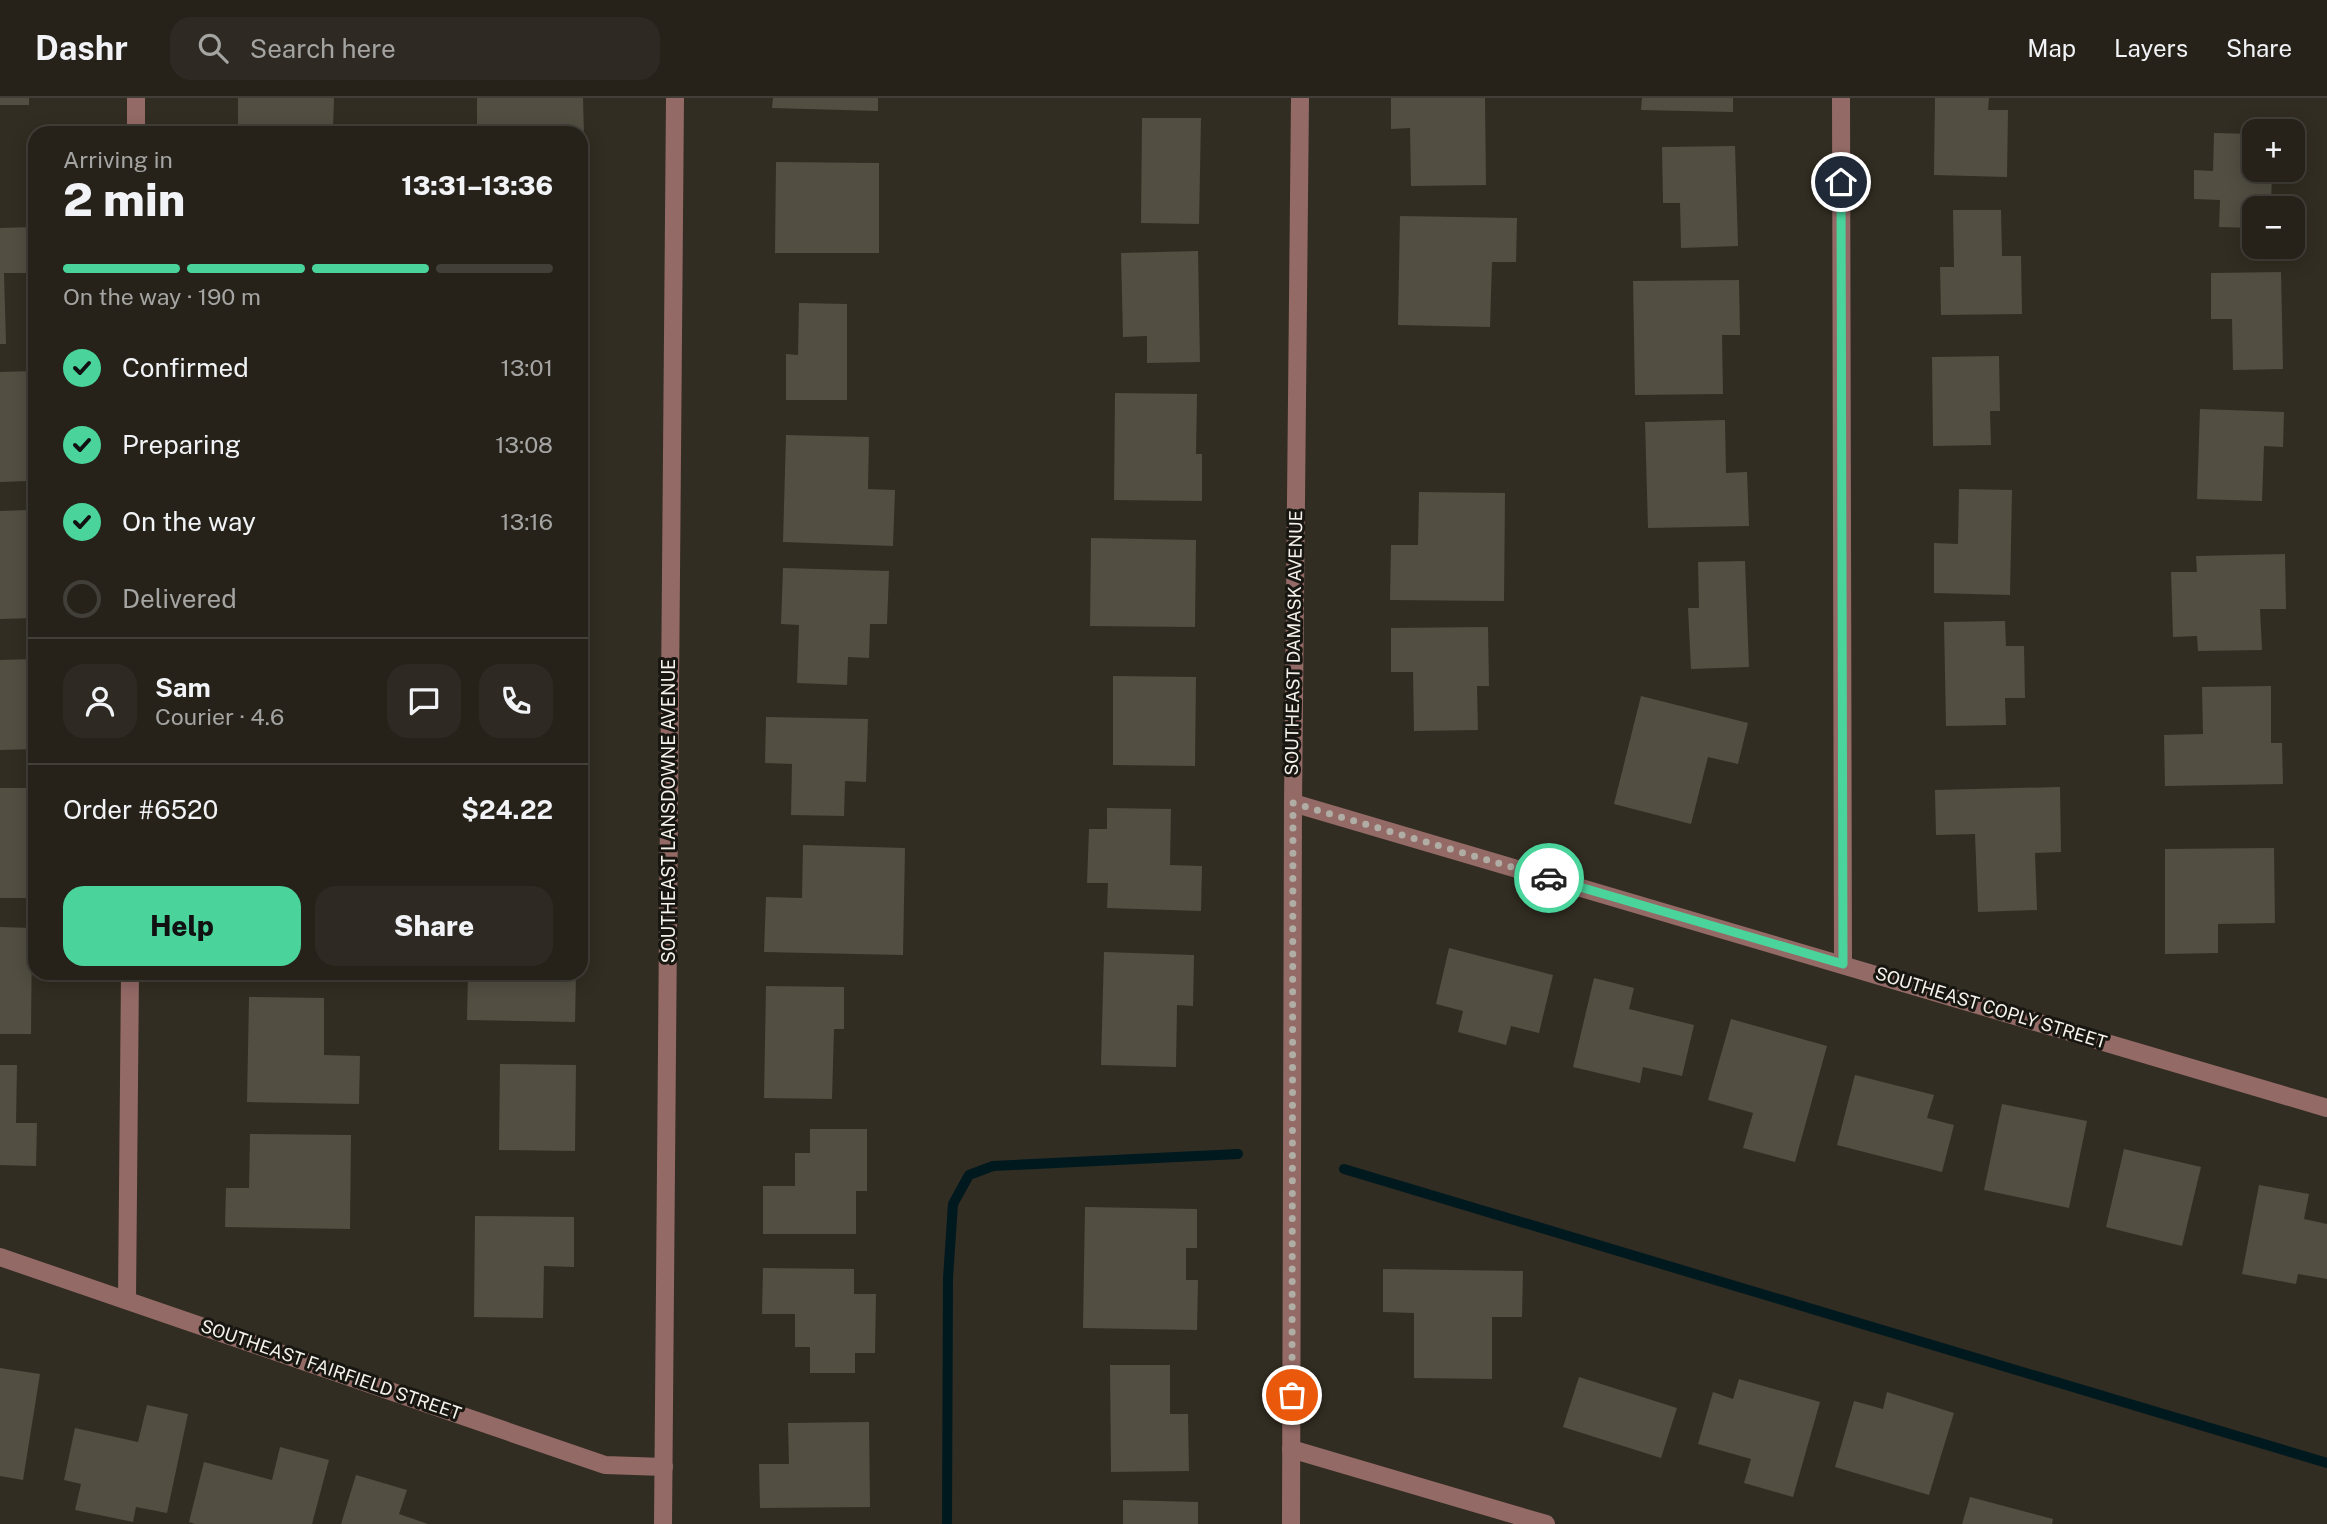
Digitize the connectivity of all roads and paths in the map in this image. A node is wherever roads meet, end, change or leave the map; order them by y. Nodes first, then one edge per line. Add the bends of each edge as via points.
1 (136, 98) edge
2 (675, 98) edge
3 (1300, 98) edge
4 (1841, 98) edge
5 (136, 126) edge
6 (1293, 803) junction
7 (1843, 964) junction
8 (130, 980) edge
9 (2327, 1108) edge
10 (0, 1257) edge
11 (127, 1299) junction
12 (1291, 1449) junction
13 (664, 1466) junction
14 (663, 1524) edge
15 (1292, 1524) edge
16 (1546, 1524) edge

1 - 5 street
2 - 13 street, SOUTHEAST LANSDOWNE AVENUE
3 - 6 street, SOUTHEAST DAMASK AVENUE
4 - 7 street
6 - 7 street, SOUTHEAST COPLY STREET
6 - 12 street, SOUTHEAST DAMASK AVENUE
7 - 9 street, SOUTHEAST COPLY STREET
8 - 11 street
10 - 11 street, SOUTHEAST FAIRFIELD STREET
11 - 13 street, SOUTHEAST FAIRFIELD STREET via 605,1465
12 - 15 street, SOUTHEAST DAMASK AVENUE
12 - 16 street
13 - 14 street, SOUTHEAST LANSDOWNE AVENUE

